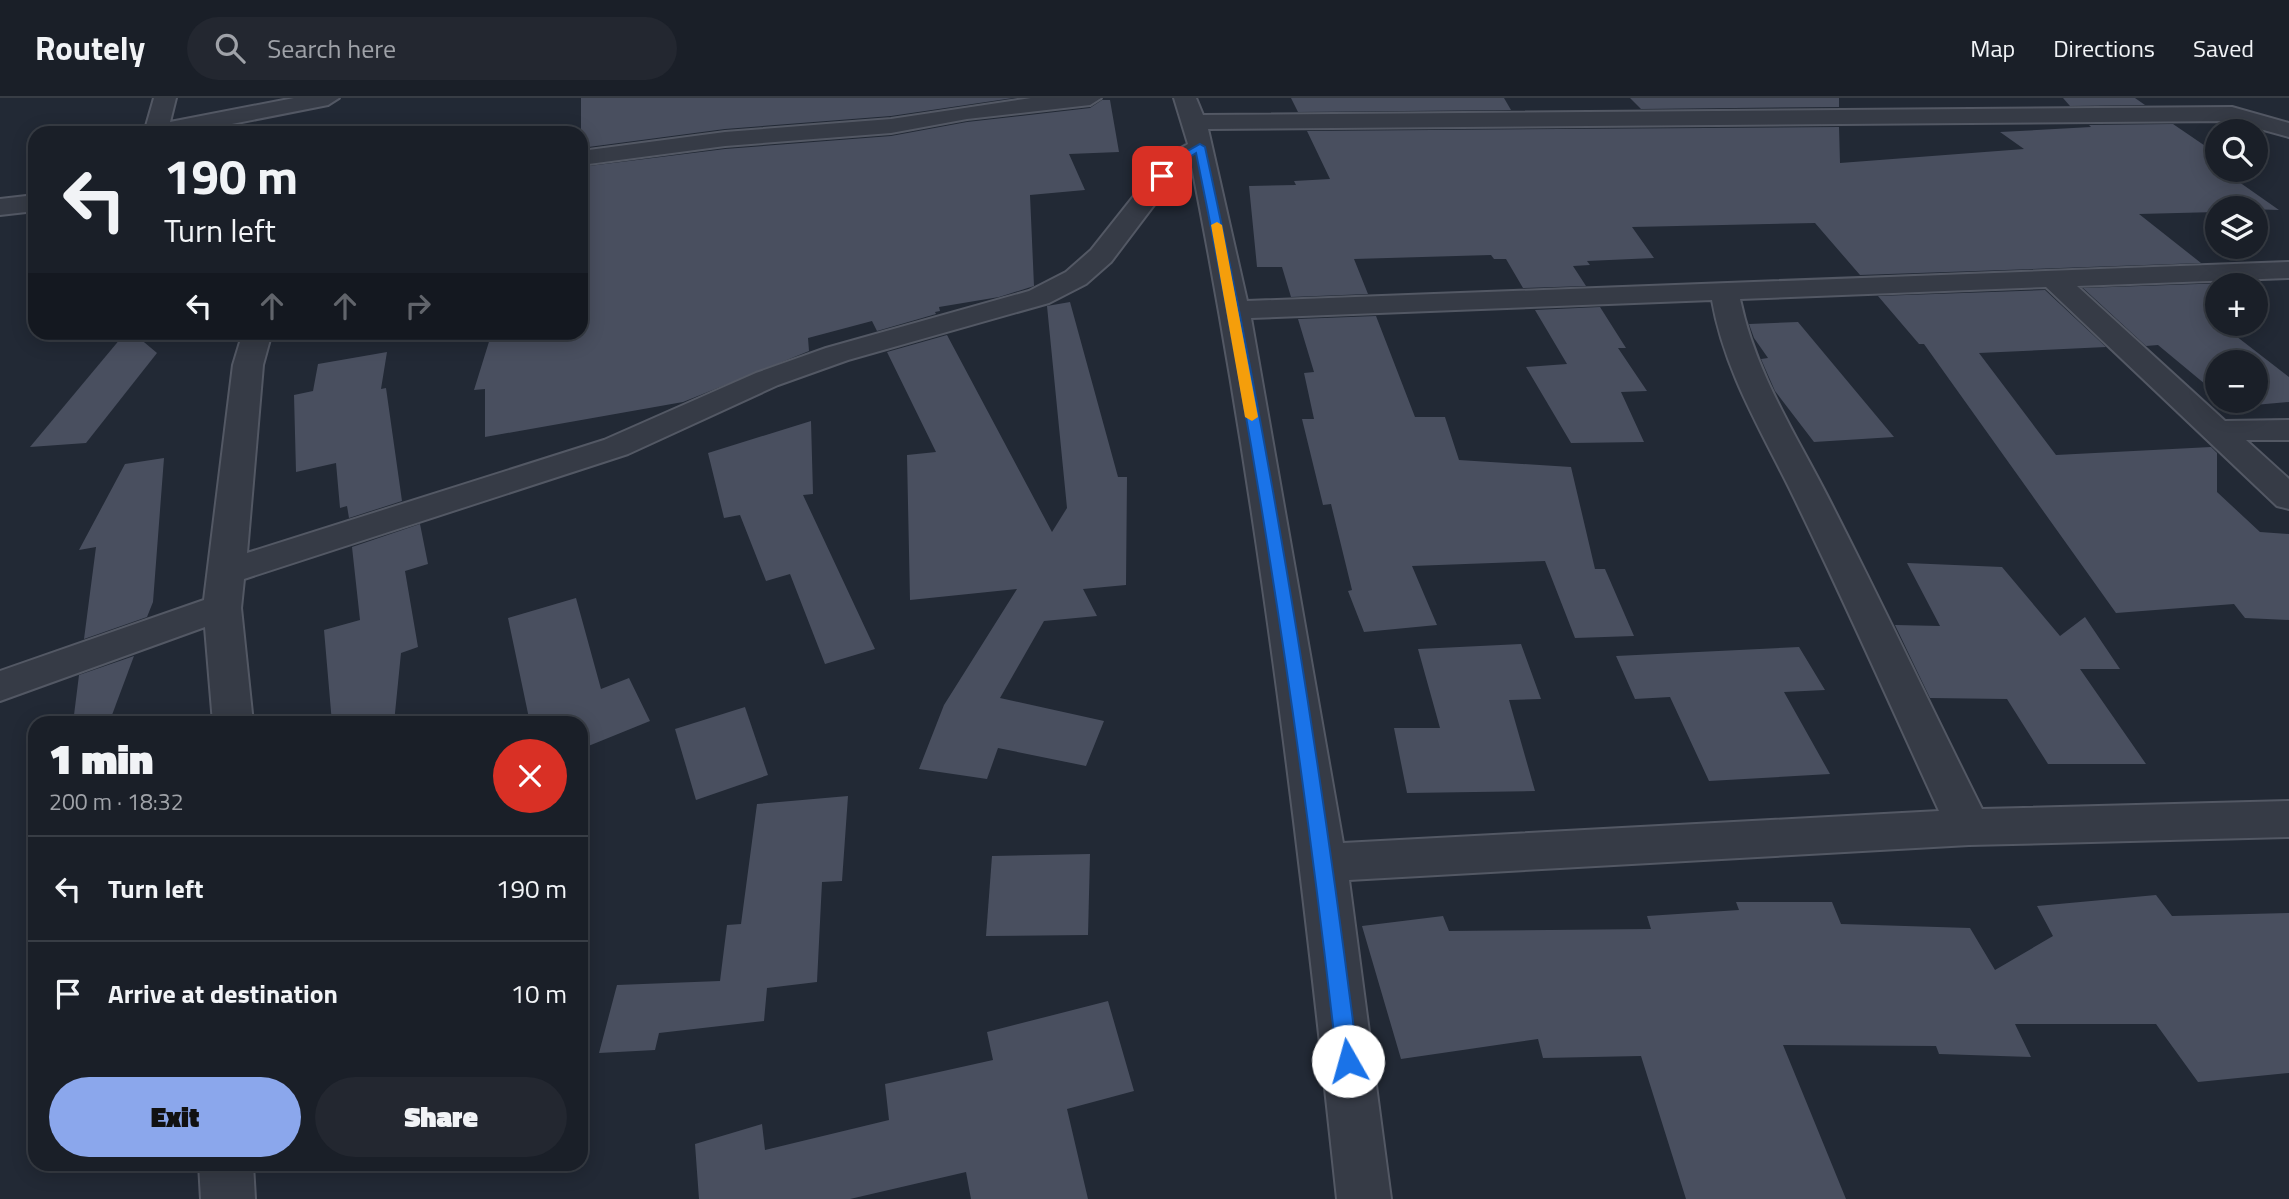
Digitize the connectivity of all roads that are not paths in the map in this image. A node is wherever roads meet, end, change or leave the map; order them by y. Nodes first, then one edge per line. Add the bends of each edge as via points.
1 (165, 98) edge
2 (328, 98) edge
3 (1090, 98) edge
4 (1537, 98) edge
5 (1868, 98) edge
6 (2208, 98) edge
7 (2232, 114) junction
8 (1891, 116) junction
9 (1556, 119) junction
10 (1193, 122) edge
11 (158, 126) edge
12 (190, 126) edge
13 (2289, 130) edge
14 (588, 157) edge
15 (28, 204) edge
16 (0, 207) edge
17 (2289, 270) edge
18 (2054, 280) junction
19 (1724, 291) junction
20 (1235, 310) junction
21 (256, 340) edge
22 (2289, 430) edge
23 (2219, 432) junction
24 (2289, 498) edge
25 (224, 590) junction
26 (0, 686) edge
27 (233, 716) edge
28 (2289, 819) edge
29 (1969, 827) junction
30 (1323, 886) junction
31 (226, 1171) edge
32 (228, 1199) edge
33 (1364, 1199) edge

1 - 11 street
2 - 12 street
3 - 14 street via 891,126 725,139
4 - 9 street
5 - 8 street
6 - 7 street
7 - 8 street
7 - 13 street
8 - 9 street
9 - 10 street
10 - 20 street
10 - 25 street via 1173,163 1101,256 1076,278 1039,297 836,354 766,379 616,447
15 - 16 street
17 - 18 street
18 - 19 street
18 - 23 street
19 - 20 street
19 - 29 street via 1728,320 1756,396 1814,503
20 - 30 street
21 - 25 street via 248,365
22 - 23 street
23 - 24 street
25 - 26 street via 126,639
25 - 27 street
28 - 29 street
29 - 30 street
30 - 33 street
31 - 32 street

